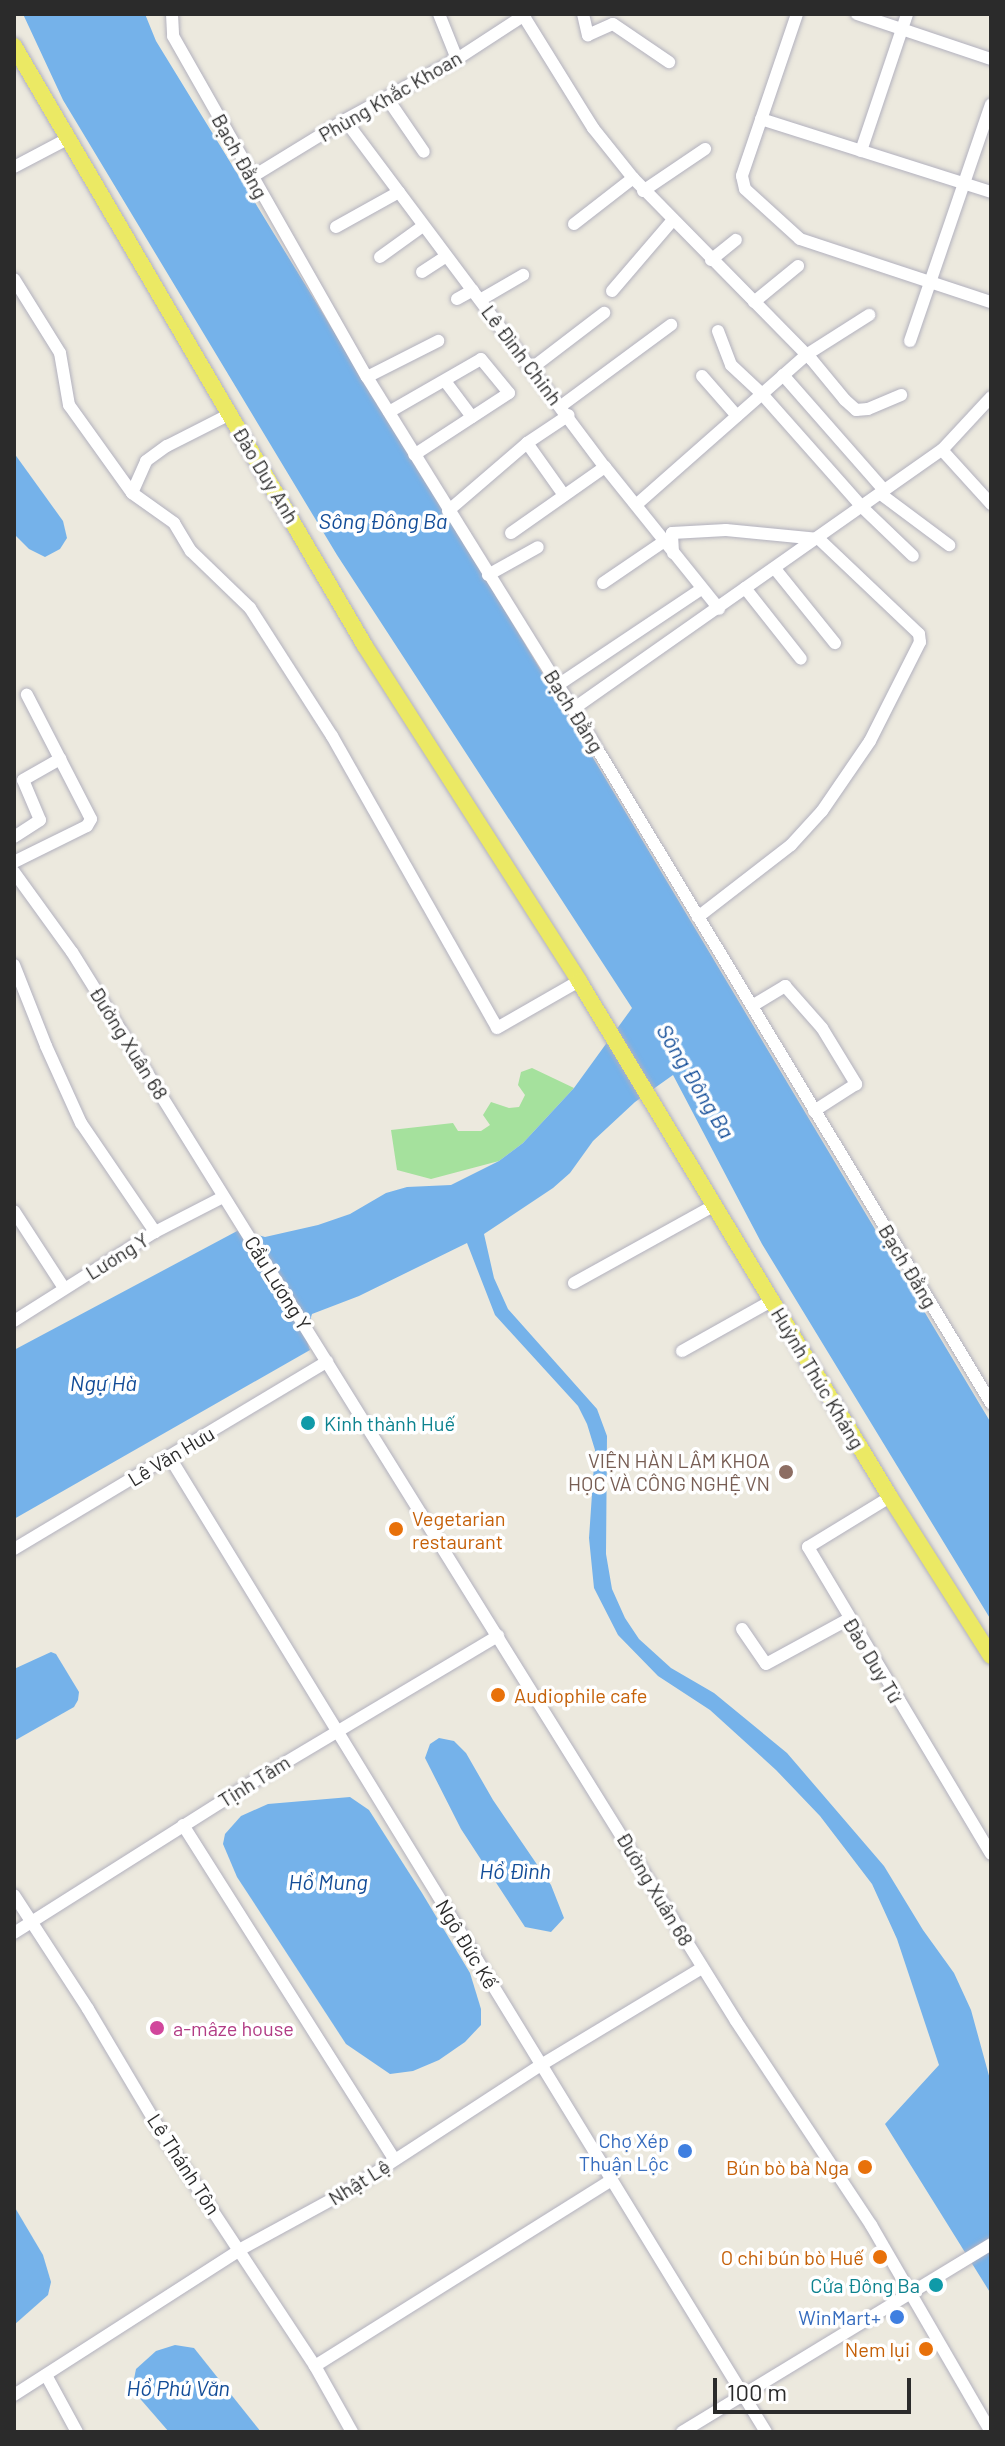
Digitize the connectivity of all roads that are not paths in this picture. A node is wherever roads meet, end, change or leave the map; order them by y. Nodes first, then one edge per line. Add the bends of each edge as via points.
1 (172, 14) edge
2 (439, 14) edge
3 (583, 14) edge
4 (797, 14) edge
5 (857, 14) edge
6 (907, 14) edge
7 (525, 15) edge
8 (902, 29) junction
9 (14, 46) edge
10 (457, 59) junction
11 (991, 59) edge
12 (669, 62) dead end
13 (387, 98) junction
14 (991, 104) edge
15 (761, 119) junction
16 (345, 120) junction
17 (69, 138) junction
18 (705, 149) dead end
19 (861, 151) junction
20 (424, 152) dead end
21 (14, 167) edge
22 (252, 177) junction
23 (633, 178) junction
24 (964, 183) junction
25 (643, 191) junction
26 (399, 192) junction
27 (991, 192) edge
28 (672, 221) junction
29 (574, 224) dead end
30 (423, 226) junction
31 (336, 227) dead end
32 (736, 240) dead end
33 (380, 257) dead end
34 (445, 257) junction
35 (711, 260) junction
36 (798, 266) dead end
37 (422, 272) dead end
38 (523, 275) dead end
39 (14, 279) edge
40 (930, 282) junction
41 (612, 291) dead end
42 (476, 295) junction
43 (457, 299) dead end
44 (754, 302) junction
45 (991, 302) edge
46 (604, 313) dead end
47 (869, 315) dead end
48 (671, 325) dead end
49 (718, 331) dead end
50 (438, 341) dead end
51 (910, 341) dead end
52 (806, 355) junction
53 (532, 368) junction
54 (783, 375) junction
55 (702, 376) dead end
56 (367, 377) junction
57 (445, 381) junction
58 (762, 394) junction
59 (901, 395) dead end
60 (991, 397) edge
61 (565, 411) junction
62 (389, 412) junction
63 (230, 414) junction
64 (737, 416) junction
65 (472, 417) junction
66 (527, 443) junction
67 (942, 450) junction
68 (414, 455) junction
69 (605, 467) junction
70 (132, 493) junction
71 (884, 493) junction
72 (564, 495) junction
73 (991, 504) edge
74 (636, 505) junction
75 (863, 508) junction
76 (448, 511) junction
77 (511, 533) dead end
78 (819, 539) junction
79 (663, 542) junction
80 (949, 545) dead end
81 (538, 547) dead end
82 (673, 553) junction
83 (913, 556) dead end
84 (776, 570) junction
85 (488, 575) junction
86 (603, 583) dead end
87 (745, 588) junction
88 (700, 590) junction
89 (719, 609) junction
90 (835, 643) dead end
91 (801, 659) dead end
92 (558, 685) junction
93 (27, 695) dead end
94 (573, 709) junction
95 (60, 759) junction
96 (14, 837) edge
97 (14, 862) edge
98 (14, 872) edge
99 (698, 917) junction
100 (14, 965) edge
101 (579, 981) junction
102 (752, 1006) junction
103 (650, 1096) joint
104 (814, 1111) junction
105 (223, 1197) junction
106 (713, 1206) junction
107 (14, 1211) edge
108 (238, 1219) joint
109 (155, 1232) junction
110 (574, 1283) dead end
111 (64, 1288) junction
112 (771, 1301) junction
113 (14, 1321) edge
114 (318, 1346) joint
115 (682, 1351) dead end
116 (327, 1362) junction
117 (991, 1403) edge
118 (169, 1456) junction
119 (890, 1497) junction
120 (14, 1549) edge
121 (849, 1619) junction
122 (742, 1629) dead end
123 (498, 1636) junction
124 (991, 1656) edge
125 (337, 1730) junction
126 (183, 1825) junction
127 (991, 1854) edge
128 (14, 1895) edge
129 (31, 1923) junction
130 (14, 1933) edge
131 (702, 1968) junction
132 (541, 2065) junction
133 (395, 2160) junction
134 (612, 2180) junction
135 (991, 2244) edge
136 (241, 2249) junction
137 (911, 2294) junction
138 (315, 2366) junction
139 (46, 2375) junction
140 (14, 2395) edge
141 (744, 2395) junction
142 (77, 2432) edge
143 (352, 2432) edge
144 (682, 2432) edge
145 (766, 2432) edge
146 (991, 2432) edge

1 - 22 street, Bạch Đằng via 173,36
2 - 10 street
3 - 12 street via 588,35 613,24
4 - 15 street
5 - 8 street
6 - 8 street
7 - 10 street, Phùng Khắc Khoan
7 - 23 street via 593,128
8 - 11 street
8 - 19 street
9 - 17 main road, Đào Duy Anh
10 - 13 street, Phùng Khắc Khoan
13 - 16 street, Phùng Khắc Khoan
13 - 20 street
14 - 24 street
15 - 19 street
15 - 40 street via 742,183 778,222 800,239
16 - 22 street, Phùng Khắc Khoan
16 - 26 street, Lê Đình Chinh
17 - 21 street
17 - 63 main road, Đào Duy Anh
18 - 25 street
19 - 24 street
22 - 56 street, Bạch Đằng
23 - 25 street
23 - 29 street
24 - 27 street
24 - 40 street
25 - 28 street
26 - 30 street, Lê Đình Chinh
26 - 31 street
28 - 35 street
28 - 41 street
30 - 33 street
30 - 34 street, Lê Đình Chinh
32 - 35 street
34 - 37 street
34 - 42 street, Lê Đình Chinh
35 - 44 street
36 - 44 street
38 - 42 street
39 - 70 street via 60,353 69,405
40 - 45 street
40 - 51 street
42 - 43 street
42 - 53 street, Lê Đình Chinh
44 - 52 street
46 - 53 street
47 - 52 street
48 - 61 street
49 - 58 street via 731,365
50 - 56 street
52 - 54 street
52 - 59 street via 856,410
53 - 61 street, Lê Đình Chinh
54 - 58 street
54 - 71 street
55 - 64 street
56 - 62 street, Bạch Đằng
57 - 62 street
57 - 65 street
57 - 65 street via 481,359 509,393
58 - 64 street
58 - 75 street
60 - 67 street
61 - 66 street
61 - 69 street, Lê Đình Chinh
62 - 68 street, Bạch Đằng
63 - 70 street via 146,461
63 - 101 main road, Đào Duy Anh via 374,659
64 - 74 street
65 - 68 street
66 - 72 street
66 - 76 street
67 - 71 street
67 - 73 street
68 - 76 street, Bạch Đằng
69 - 72 street
69 - 74 street, Lê Đình Chinh
70 - 101 street via 174,523 191,551 250,608 332,736 497,1028
71 - 75 street
71 - 80 street
72 - 77 street
74 - 79 street, Lê Đình Chinh
75 - 78 street
75 - 83 street
76 - 85 street, Bạch Đằng
78 - 82 street via 726,530 672,533
78 - 84 street
78 - 99 street via 912,624 920,642 870,741 822,811 791,845
79 - 82 street, Lê Đình Chinh
79 - 86 street
81 - 85 street
82 - 88 street, Lê Đình Chinh
84 - 87 street
84 - 90 street
85 - 92 street, Bạch Đằng
87 - 89 street
87 - 91 street
88 - 89 street, Lê Đình Chinh
88 - 92 street
89 - 94 street
92 - 94 street, Bạch Đằng
93 - 95 street
94 - 99 street, Bạch Đằng
95 - 96 street via 23,780 40,820
95 - 97 street via 89,812 89,825
98 - 105 street, Đường Xuân 68 via 72,952
99 - 102 street, Bạch Đằng
100 - 109 street via 81,1123
101 - 103 main road, Đào Duy Anh
102 - 104 street, Bạch Đằng
102 - 104 street via 785,986 822,1028 856,1084
103 - 106 main road, Huỳnh Thúc Kháng
104 - 117 street, Bạch Đằng
105 - 108 street, Đường Xuân 68
105 - 109 street, Lương Y
106 - 110 street
106 - 112 main road, Huỳnh Thúc Kháng
107 - 111 street
108 - 114 street, Cầu Lương Y
109 - 111 street, Lương Y
111 - 113 street, Lương Y
112 - 115 street
112 - 119 main road, Huỳnh Thúc Kháng
114 - 116 street, Đường Xuân 68
116 - 118 street, Lê Văn Hưu
116 - 123 street, Đường Xuân 68
118 - 120 street, Lê Văn Hưu
118 - 125 street, Ngô Đức Kế
119 - 121 street, Đào Duy Từ via 808,1547
119 - 124 main road, Huỳnh Thúc Kháng
121 - 122 street via 766,1664
121 - 127 street, Đào Duy Từ
123 - 125 street, Tịnh Tâm
123 - 131 street, Đường Xuân 68
125 - 126 street, Tịnh Tâm
125 - 132 street, Ngô Đức Kế
126 - 129 street, Tịnh Tâm
126 - 133 street
128 - 129 street, Lê Thánh Tôn
129 - 130 street, Tịnh Tâm
129 - 136 street, Lê Thánh Tôn via 164,2137
131 - 132 street, Nhật Lệ
131 - 137 street, Đường Xuân 68
132 - 133 street, Nhật Lệ
132 - 134 street, Ngô Đức Kế
133 - 136 street, Nhật Lệ
134 - 138 street
134 - 141 street, Ngô Đức Kế
135 - 137 street
136 - 138 street, Lê Thánh Tôn
136 - 139 street, Nhật Lệ
137 - 141 street
137 - 146 street, Đường Xuân 68
138 - 143 street, Lê Thánh Tôn
139 - 140 street, Nhật Lệ
139 - 142 street
141 - 144 street
141 - 145 street, Ngô Đức Kế

